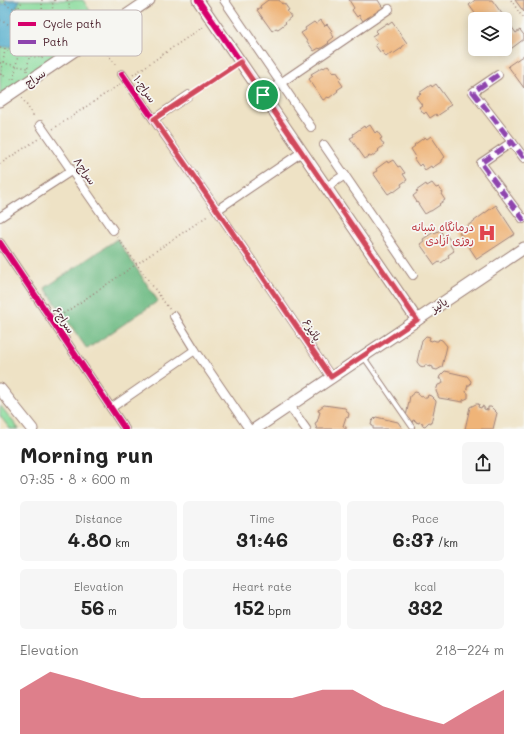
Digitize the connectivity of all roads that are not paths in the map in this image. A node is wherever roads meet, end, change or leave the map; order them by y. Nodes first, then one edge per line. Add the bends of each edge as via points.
1 (149, 0) edge
2 (198, 0) edge
3 (224, 0) edge
4 (136, 4) edge
5 (127, 10) edge
6 (389, 10) dead end
7 (57, 56) edge
8 (498, 75) dead end
9 (124, 77) road end
10 (281, 82) junction
11 (189, 95) road end
12 (263, 95) junction
13 (0, 101) edge
14 (154, 119) junction
15 (40, 125) road end
16 (311, 127) dead end
17 (512, 142) junction
18 (324, 145) dead end
19 (302, 152) junction
20 (523, 156) edge
21 (71, 171) junction
22 (345, 175) junction
23 (326, 187) junction
24 (217, 210) junction
25 (0, 217) edge
26 (524, 218) edge
27 (113, 230) road end
28 (0, 243) edge
29 (523, 252) edge
30 (413, 275) dead end
31 (274, 294) joint
32 (174, 316) road end
33 (417, 320) junction
34 (195, 350) junction
35 (363, 356) junction
36 (331, 377) junction
37 (0, 389) edge
38 (289, 406) junction
39 (112, 408) junction
40 (412, 427) dead end
41 (32, 429) edge
42 (125, 429) edge
43 (249, 429) edge
44 (255, 429) edge
45 (306, 429) edge

1 - 4 street, سراج
2 - 12 street
3 - 10 street
4 - 5 street, سراج
6 - 10 street
7 - 13 street, سراج via 15,85
8 - 17 street via 473,92
9 - 14 street, سراج۱۰
10 - 12 street
10 - 16 street
11 - 14 street
12 - 19 street
14 - 24 street, سراج۱۰
15 - 21 street, سراج۸
17 - 20 street
17 - 26 street via 481,163
18 - 22 street
19 - 23 street
19 - 24 street
21 - 25 street
21 - 27 street, سراج۸
22 - 23 street
22 - 30 street
23 - 33 street
24 - 31 street, سراج۱۰
28 - 39 street, سراج۶
29 - 33 street, پائیز
31 - 36 street, پائیز۶
32 - 34 street
33 - 35 street, پائیز
34 - 39 street
34 - 43 street
35 - 36 street, پائیز
35 - 40 lane
36 - 38 street, پائیز
37 - 41 street
38 - 44 street, پائیز
38 - 45 street
39 - 42 street, سراج۶

